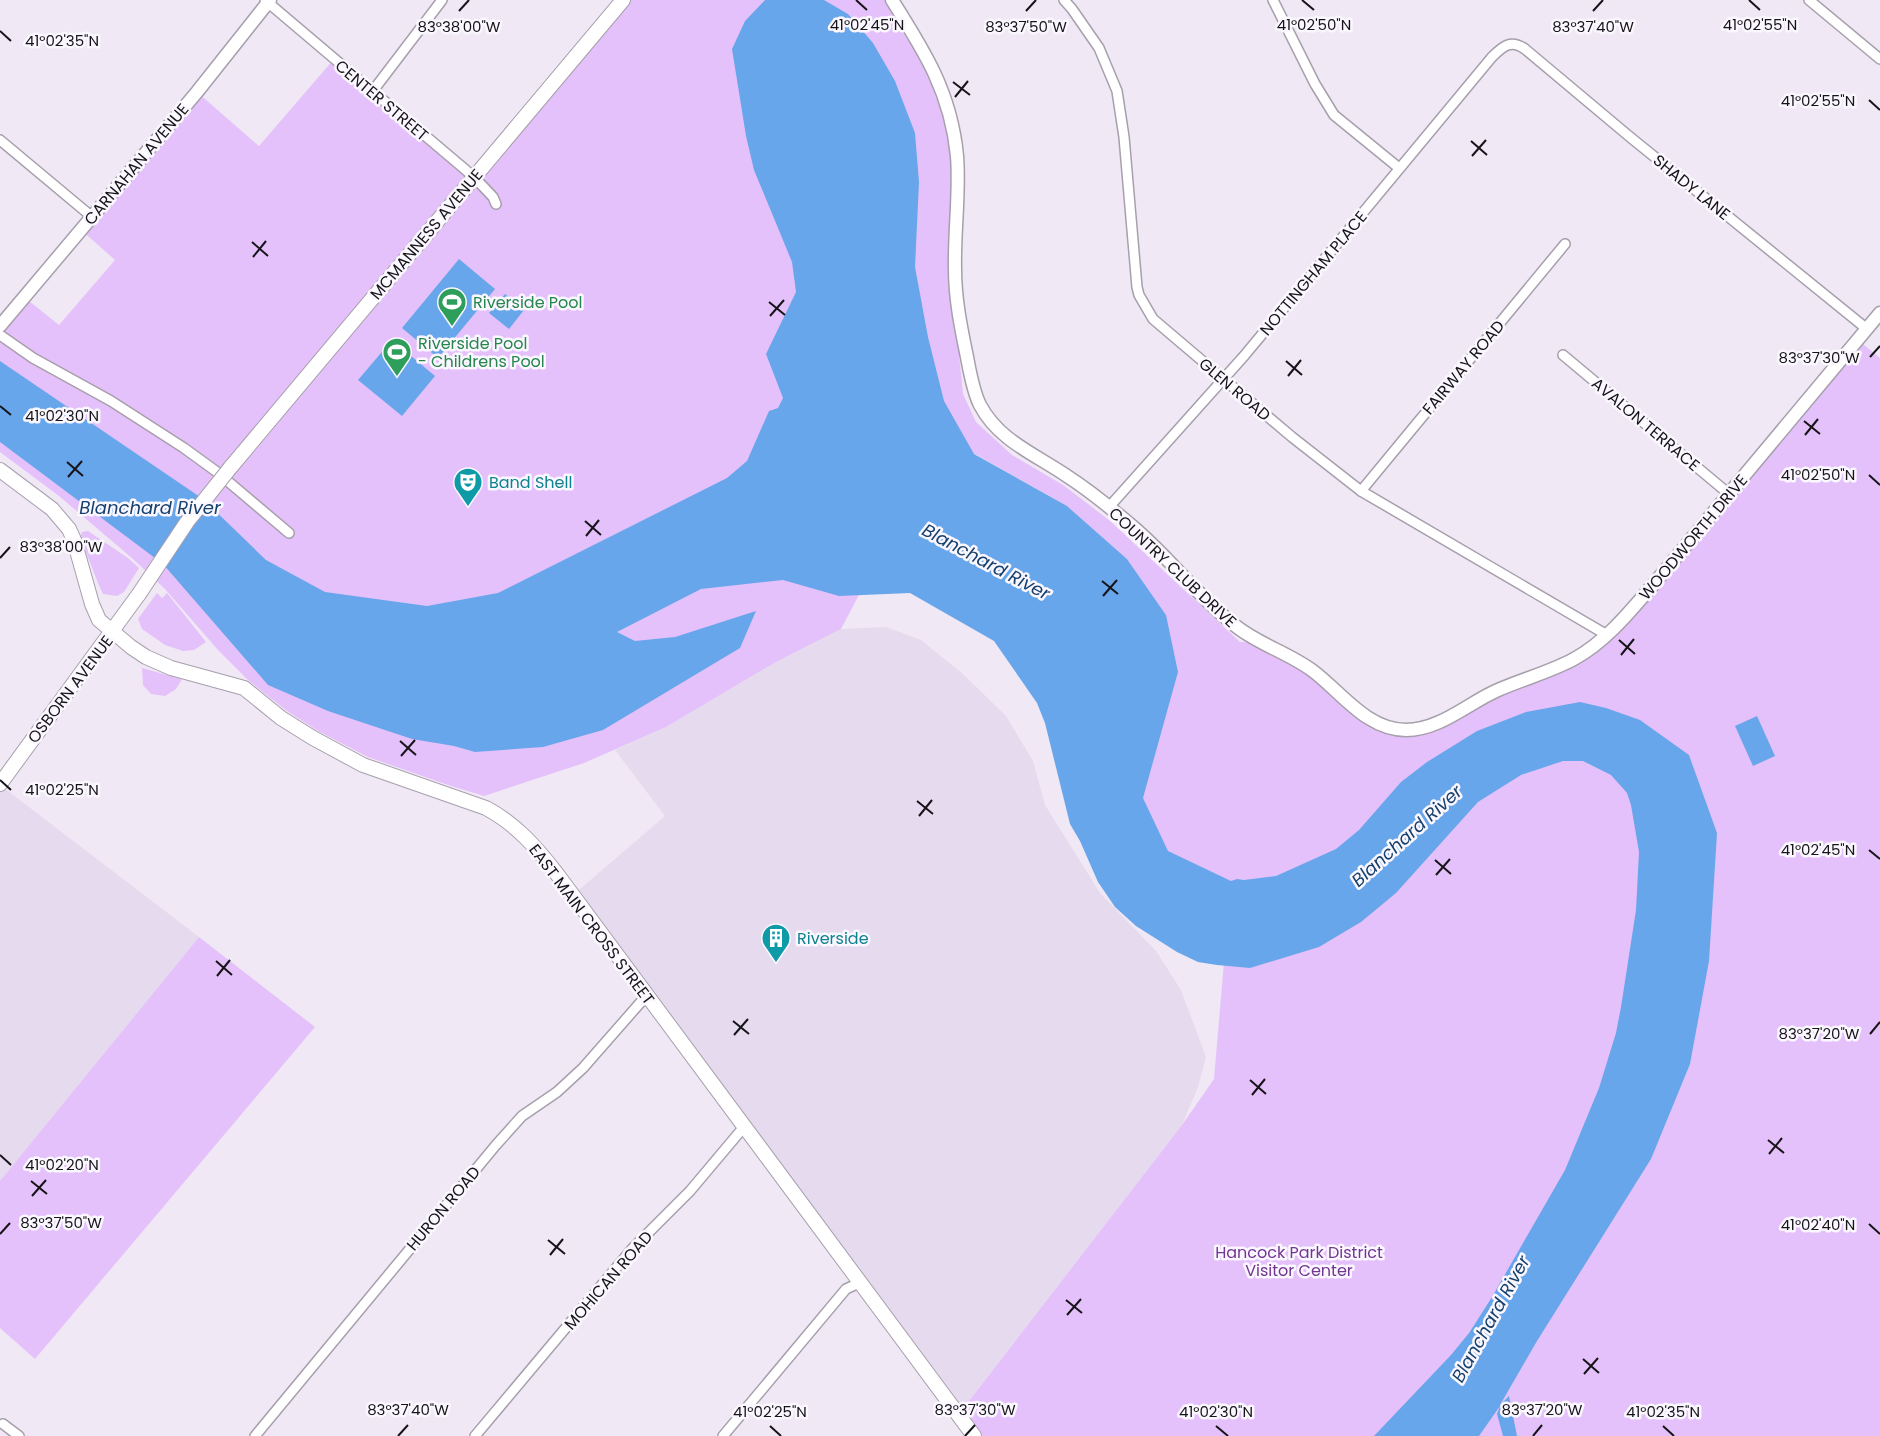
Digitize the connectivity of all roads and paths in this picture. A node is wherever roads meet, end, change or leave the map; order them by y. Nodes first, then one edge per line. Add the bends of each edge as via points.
1 (442, 0) edge
2 (623, 0) edge
3 (892, 0) edge
4 (1064, 0) edge
5 (1273, 0) edge
6 (1809, 0) edge
7 (268, 1) edge
8 (1518, 44) joint
9 (1880, 60) edge
10 (372, 92) junction
11 (0, 140) edge
12 (1399, 168) junction
13 (474, 177) junction
14 (496, 204) dead end
15 (91, 216) junction
16 (1565, 244) dead end
17 (1880, 314) edge
18 (0, 326) edge
19 (1867, 329) junction
20 (0, 335) edge
21 (1563, 355) dead end
22 (1223, 378) junction
23 (0, 470) edge
24 (1361, 491) junction
25 (1729, 494) junction
26 (1109, 507) junction
27 (288, 533) dead end
28 (139, 594) joint
29 (113, 632) junction
30 (1607, 635) junction
31 (1529, 678) joint
32 (0, 783) edge
33 (647, 995) junction
34 (743, 1128) junction
35 (859, 1283) junction
36 (3, 1424) dead end
37 (19, 1436) edge
38 (255, 1436) edge
39 (475, 1436) edge
40 (723, 1436) edge
41 (974, 1436) edge

1 - 10 street
2 - 13 main road, MCMANNESS AVENUE
3 - 26 street, COUNTRY CLUB DRIVE via 937,76 950,112 957,158 956,297 976,396 988,417 1012,443
4 - 22 street, GLEN ROAD via 1099,48 1117,91 1139,295 1159,325
5 - 12 street via 1334,115
6 - 9 street
7 - 10 street, CENTER STREET
7 - 15 street, CARNAHAN AVENUE via 197,92
8 - 12 street, NOTTINGHAM PLACE via 1509,44 1492,57
8 - 19 street, SHADY LANE
10 - 13 street, CENTER STREET
11 - 15 street
12 - 22 street, NOTTINGHAM PLACE
13 - 14 street, CENTER STREET
13 - 28 main road, MCMANNESS AVENUE, bridge via 230,468 187,522
15 - 18 street, CARNAHAN AVENUE
16 - 24 street, FAIRWAY ROAD
17 - 19 street, WOODWORTH DRIVE
19 - 25 street, WOODWORTH DRIVE
20 - 27 street via 183,448
21 - 25 street, AVALON TERRACE
22 - 24 street, GLEN ROAD
22 - 26 street, NOTTINGHAM PLACE
23 - 29 main road, EAST MAIN CROSS STREET via 52,509 69,529 95,612
24 - 30 street, GLEN ROAD
25 - 30 street, WOODWORTH DRIVE
26 - 31 street, COUNTRY CLUB DRIVE via 1237,627 1310,669 1367,718 1384,727 1423,728
28 - 29 main road, OSBORN AVENUE
29 - 32 main road, OSBORN AVENUE
29 - 33 main road, EAST MAIN CROSS STREET via 155,662 244,688 281,718 363,765 502,816 540,853
30 - 31 street, WOODWORTH DRIVE via 1576,658
33 - 34 main road, EAST MAIN CROSS STREET
33 - 38 street, HURON ROAD via 583,1068 522,1116 496,1145
34 - 35 main road, EAST MAIN CROSS STREET
34 - 39 street, MOHICAN ROAD via 684,1198 632,1250
35 - 40 street via 846,1289
35 - 41 main road, EAST MAIN CROSS STREET
36 - 37 street

